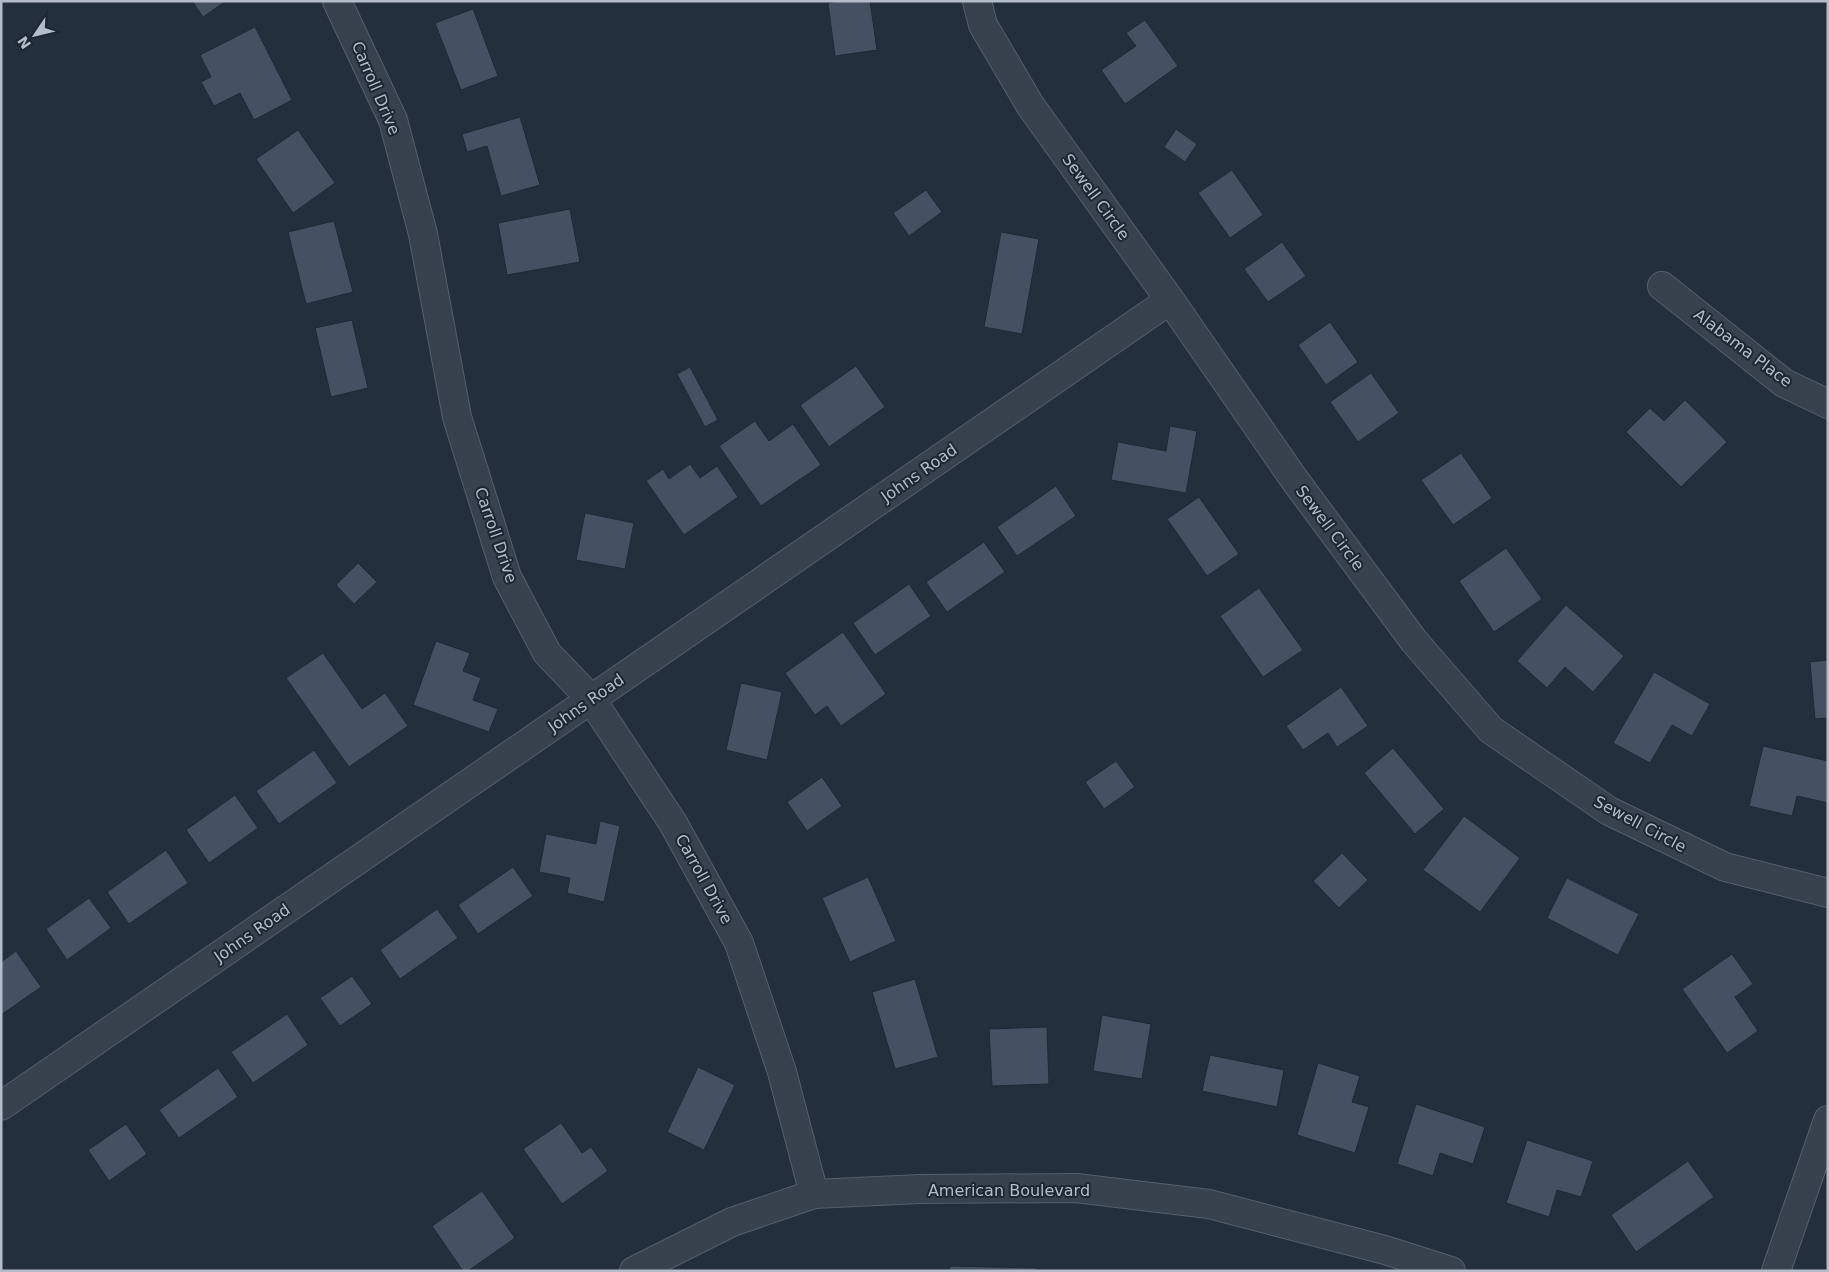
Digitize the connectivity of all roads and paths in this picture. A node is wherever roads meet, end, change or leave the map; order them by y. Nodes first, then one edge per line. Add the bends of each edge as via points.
1 (337, 1) edge
2 (977, 1) edge
3 (1662, 286) dead end
4 (1170, 300) junction
5 (1828, 404) edge
6 (591, 700) junction
7 (1828, 893) edge
8 (1, 1106) edge
9 (1828, 1120) edge
10 (814, 1194) junction
11 (634, 1271) edge
12 (1451, 1271) edge
13 (1776, 1271) edge

1 - 6 street, Carroll Drive via 393,120 423,234 457,417 507,577 548,653
2 - 4 street, Sewell Circle via 983,25 1030,105
3 - 5 street, Alabama Place via 1784,383
4 - 6 street, Johns Road
4 - 7 street, Sewell Circle via 1294,479 1414,641 1491,730 1609,811 1725,866
6 - 8 street, Johns Road
6 - 10 street, Carroll Drive via 673,823 739,943 782,1072
9 - 13 street
10 - 11 street, American Boulevard via 732,1222
10 - 12 street, American Boulevard via 1076,1188 1209,1204 1385,1250

